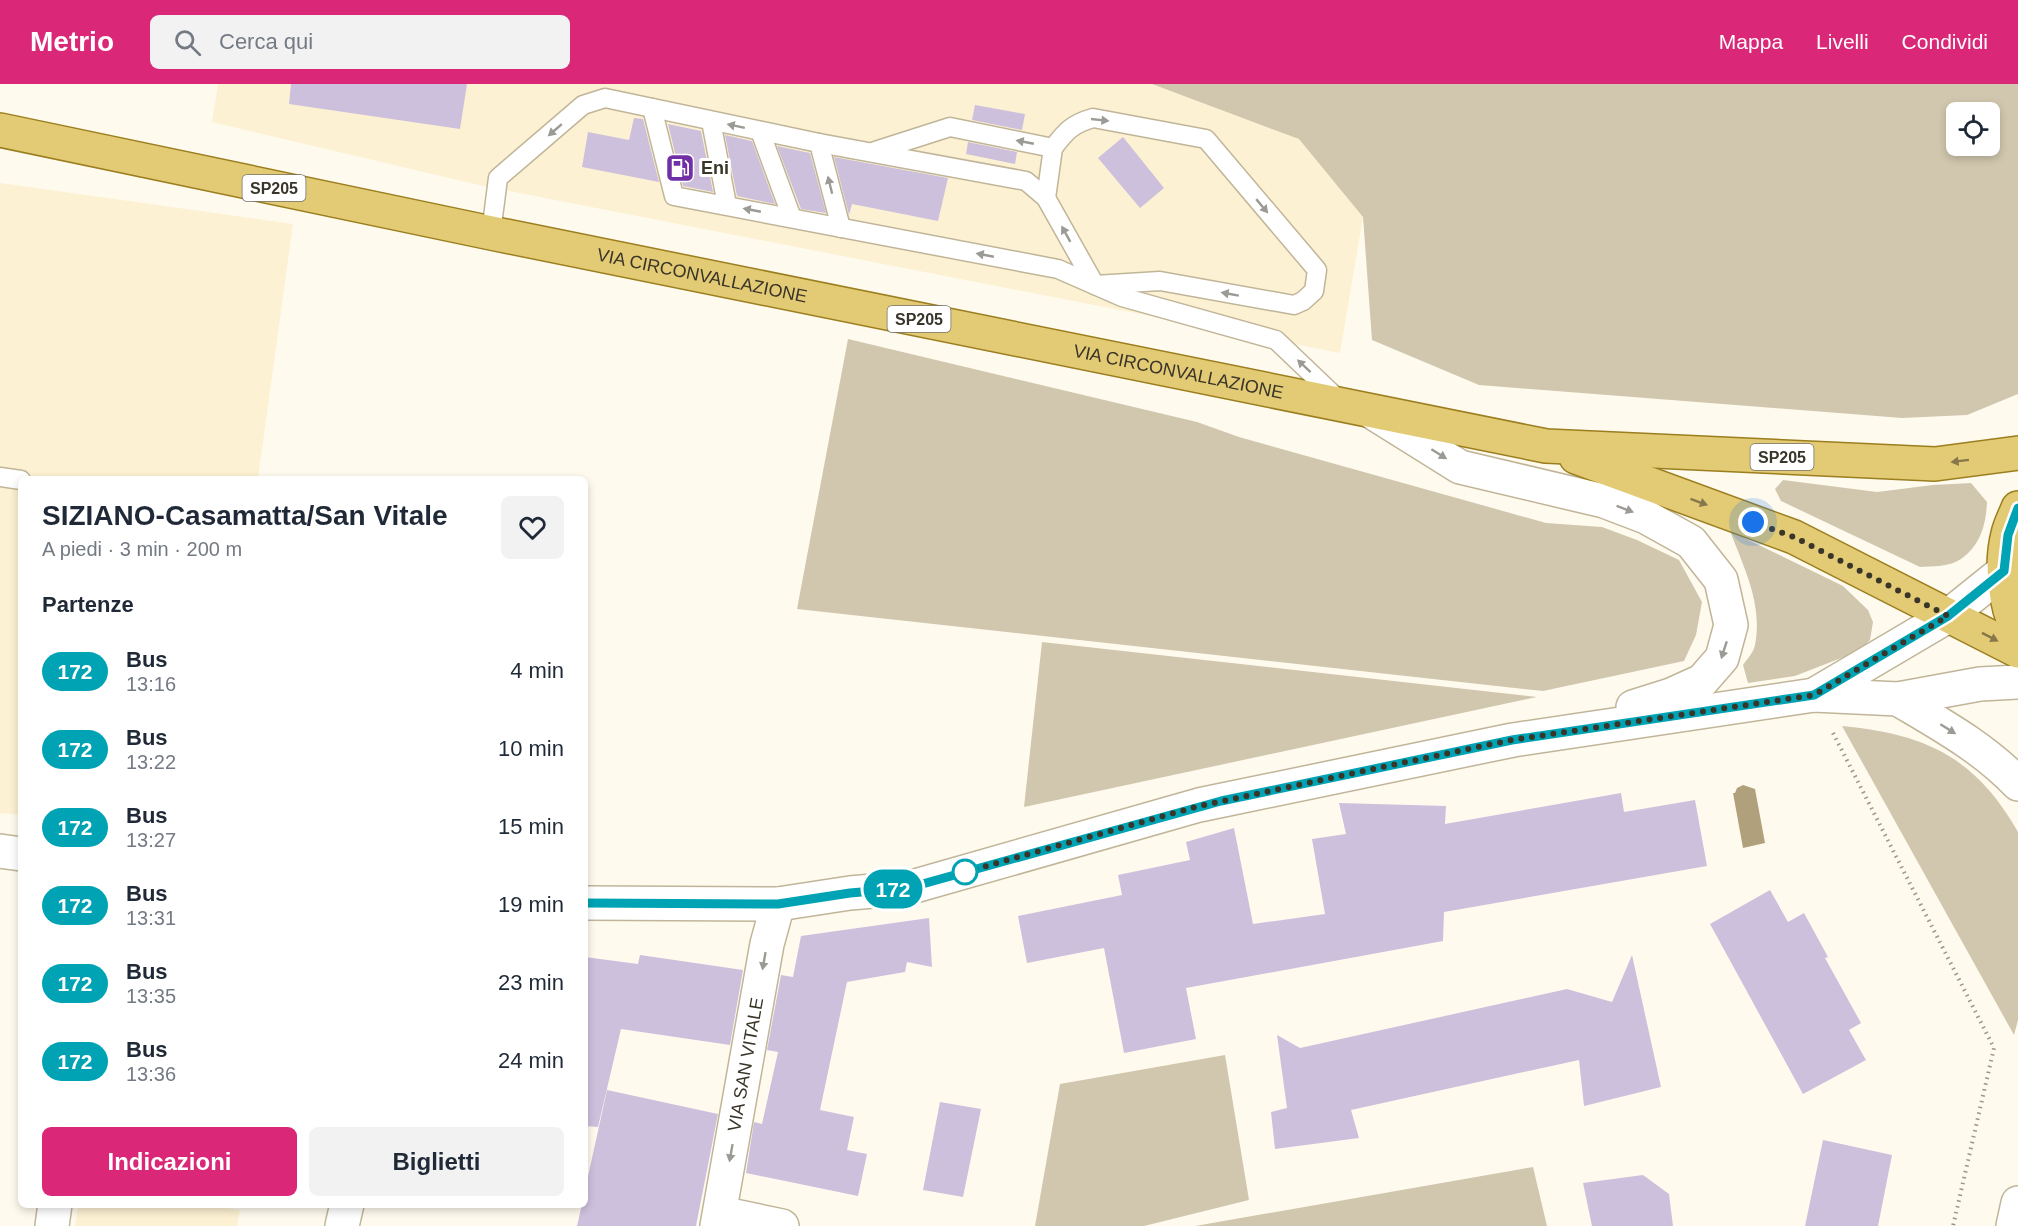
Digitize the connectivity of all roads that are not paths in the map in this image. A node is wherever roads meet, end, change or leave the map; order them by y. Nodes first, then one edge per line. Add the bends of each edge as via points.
1 (652, 108) junction
2 (711, 121) junction
3 (0, 130) edge
4 (760, 131) junction
5 (58, 142) junction
6 (819, 143) junction
7 (1053, 148) junction
8 (0, 150) edge
9 (871, 152) junction
10 (1046, 198) junction
11 (727, 206) junction
12 (792, 218) junction
13 (841, 228) junction
14 (491, 233) junction
15 (1095, 285) junction
16 (1359, 409) junction
17 (1546, 446) junction
18 (2018, 453) edge
19 (0, 477) edge
20 (18, 480) edge
21 (2018, 508) edge
22 (2004, 571) junction
23 (1948, 616) junction
24 (2018, 632) edge
25 (2018, 651) edge
26 (2018, 682) edge
27 (1814, 695) junction
28 (1898, 699) junction
29 (1512, 740) junction
30 (2018, 784) edge
31 (0, 851) edge
32 (18, 854) edge
33 (588, 903) edge
34 (778, 904) junction
35 (2018, 1203) edge
36 (54, 1208) edge
37 (345, 1208) edge
38 (718, 1220) edge
39 (52, 1226) edge
40 (342, 1226) edge
41 (782, 1226) edge
42 (2013, 1226) edge

1 - 2 lane
1 - 11 lane via 674,196
1 -> 14 lane via 605,98 583,105 498,178
4 -> 2 lane
2 - 11 lane
3 - 5 main road, SP205
4 - 6 lane
4 - 12 lane
5 - 8 main road, SP205
5 - 14 main road, VIA CIRCONVALLAZIONE / SP205
6 - 9 lane
13 -> 6 lane
7 -> 9 lane via 950,127
7 - 10 lane
7 -> 15 lane via 1076,123 1093,118 1206,139 1317,270 1314,291 1294,305 1160,281
9 - 10 lane via 1026,181
15 -> 10 lane
12 -> 11 lane
12 - 13 lane
15 -> 13 lane via 1058,269
14 - 16 main road, VIA CIRCONVALLAZIONE / SP205
16 -> 15 lane via 1276,340 1122,297
16 - 17 main road, SP205
16 -> 29 street via 1460,467 1604,501 1646,517 1691,542 1721,580 1731,625 1722,658 1702,681 1612,714
18 -> 17 main road, SP205 via 1935,464
17 -> 23 main road, SP205 via 1794,537
19 - 20 lane
21 - 22 main road via 2008,535
22 - 23 street
22 - 24 main road via 2010,616
23 -> 25 main road, SP205
23 - 27 street
26 - 28 street via 1980,684
27 - 28 street
27 - 29 street
28 -> 30 street via 1962,738 2000,765
29 - 34 street via 1199,806 908,888
31 - 32 street
33 - 34 street
34 -> 38 street, VIA SAN VITALE via 767,944
35 - 42 street
36 - 39 street
37 - 40 street
38 - 41 street

